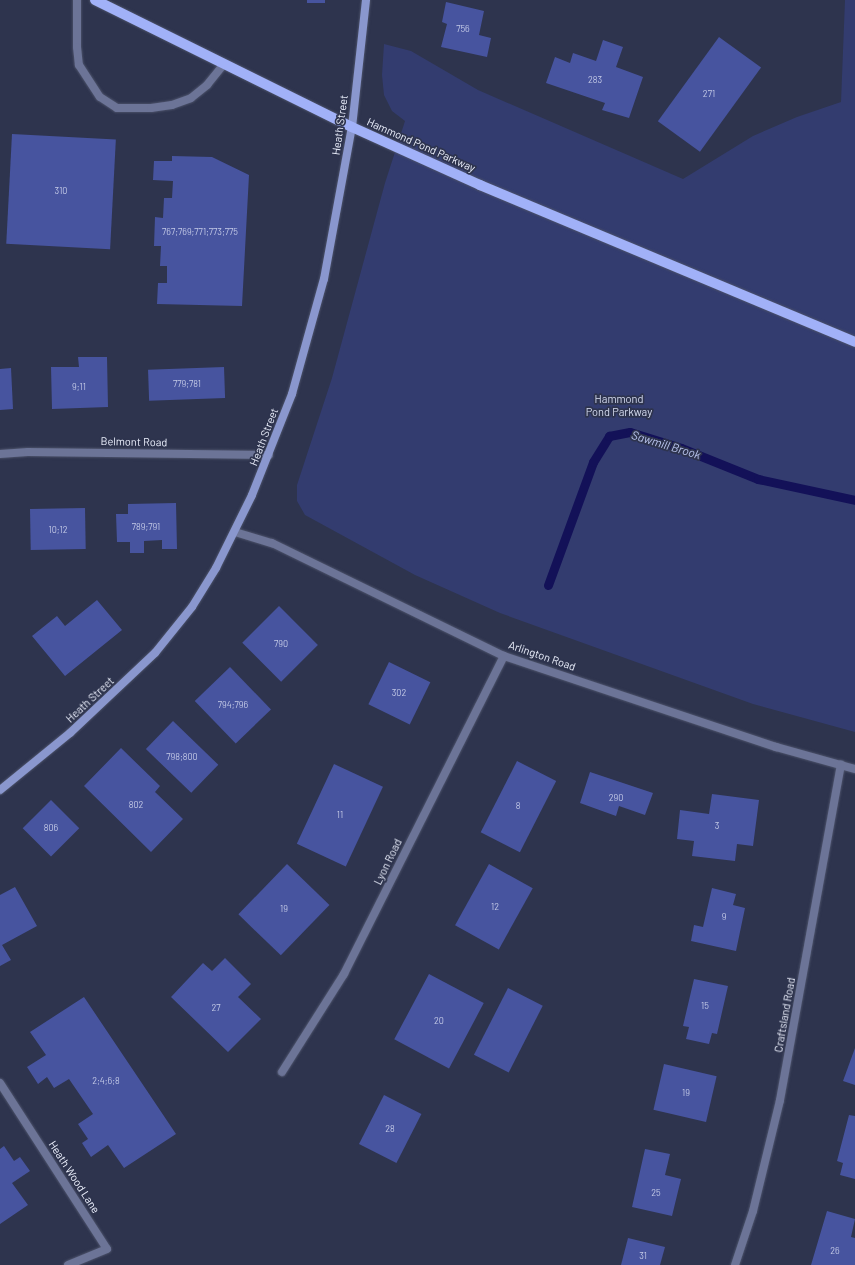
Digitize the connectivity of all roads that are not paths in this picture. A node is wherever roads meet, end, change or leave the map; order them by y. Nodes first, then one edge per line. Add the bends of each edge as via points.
1 (77, 0) edge
2 (95, 0) edge
3 (366, 0) edge
4 (224, 64) junction
5 (352, 128) junction
6 (855, 342) edge
7 (0, 454) edge
8 (269, 456) junction
9 (235, 532) junction
10 (504, 656) junction
11 (841, 765) junction
12 (855, 769) edge
13 (0, 790) edge
14 (282, 1072) dead end
15 (0, 1083) edge
16 (68, 1265) edge
17 (735, 1265) edge

1 - 4 street via 79,65 100,97 117,108 151,108 172,105 191,98 207,85
2 - 4 main road, Hammond Pond Parkway
3 - 5 street, Heath Street
4 - 5 main road, Hammond Pond Parkway
5 - 6 main road, Hammond Pond Parkway via 480,185
5 - 8 street, Heath Street via 324,279 310,336
7 - 8 street, Belmont Road via 28,452
8 - 9 street, Heath Street
9 - 10 street, Arlington Road via 272,543
9 - 13 street, Heath Street via 192,607 155,653 70,733
10 - 11 street, Arlington Road via 776,747
10 - 14 street, Lyon Road via 344,974
11 - 12 street, Arlington Road
11 - 17 street, Craftsland Road via 780,1100 752,1211
15 - 16 street, Heath Wood Lane via 107,1249

